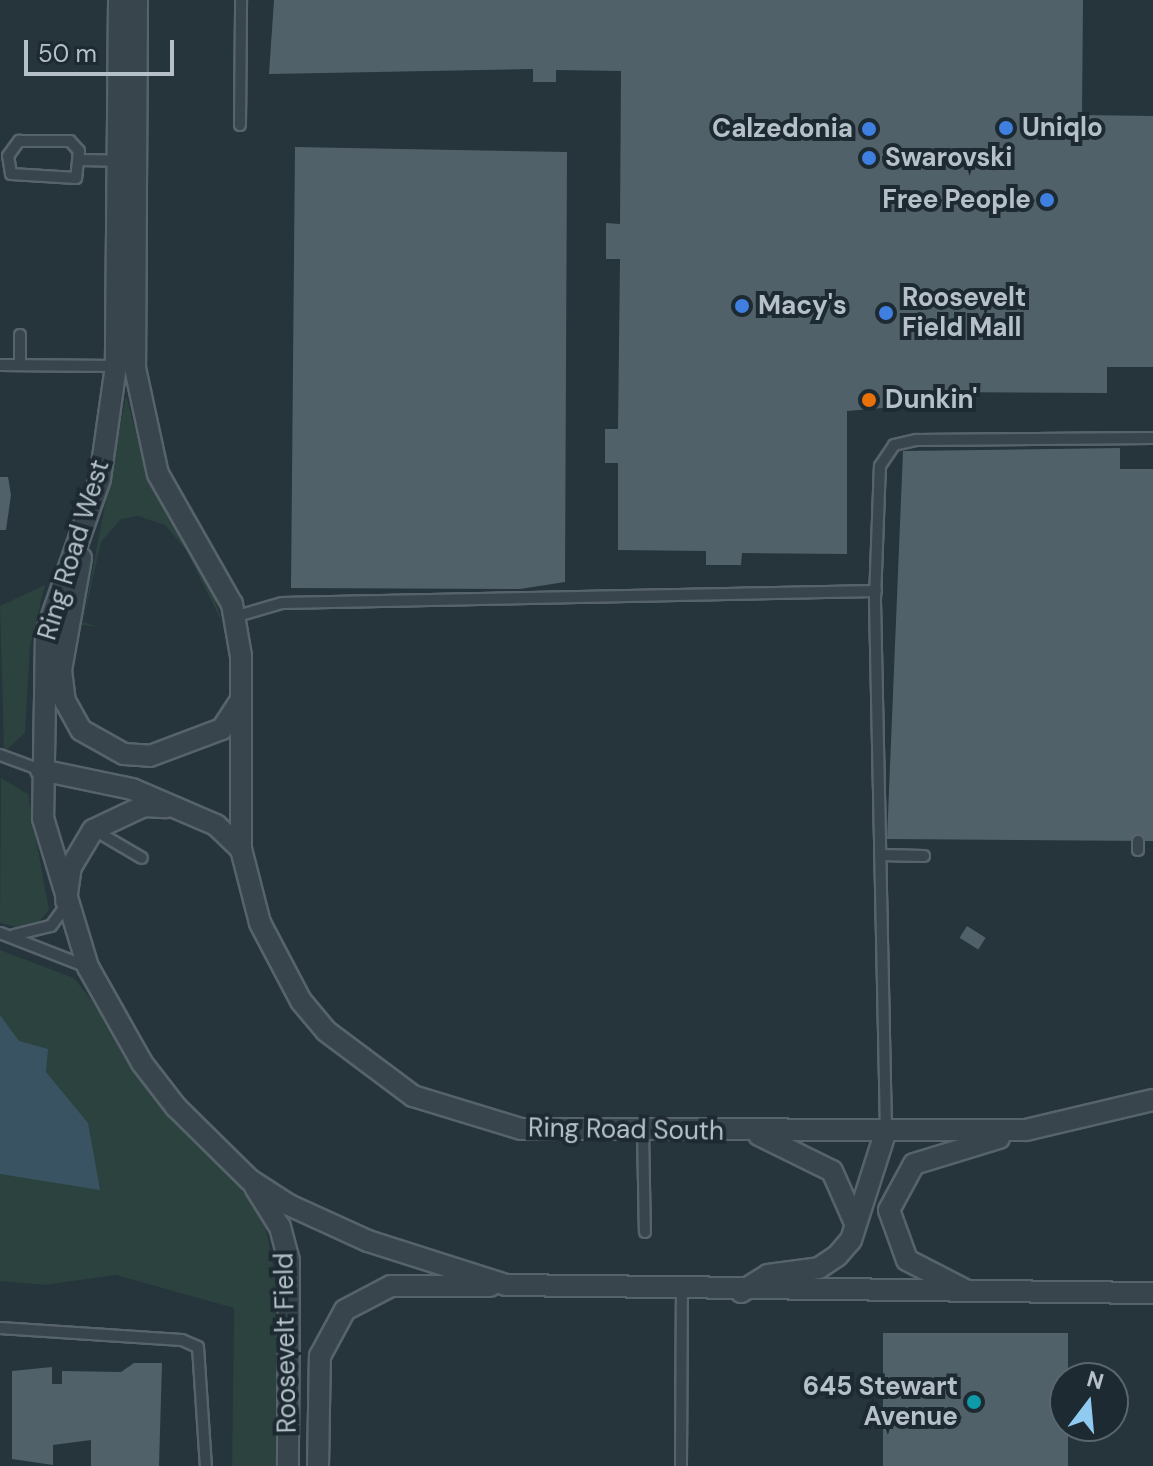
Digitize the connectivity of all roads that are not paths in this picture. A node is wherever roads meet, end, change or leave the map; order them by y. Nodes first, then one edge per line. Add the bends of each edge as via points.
1 (119, 0) edge
2 (137, 0) edge
3 (241, 0) edge
4 (240, 125) dead end
5 (79, 160) junction
6 (118, 161) junction
7 (20, 335) dead end
8 (0, 365) edge
9 (20, 365) junction
10 (116, 366) junction
11 (1153, 438) edge
12 (83, 531) junction
13 (876, 591) junction
14 (234, 617) junction
15 (241, 698) junction
16 (0, 755) edge
17 (41, 770) junction
18 (178, 808) junction
19 (93, 830) junction
20 (241, 849) junction
21 (880, 855) junction
22 (924, 856) dead end
23 (142, 858) dead end
24 (66, 905) junction
25 (4, 934) edge
26 (88, 967) junction
27 (1153, 1100) edge
28 (886, 1130) junction
29 (1026, 1130) junction
30 (643, 1132) junction
31 (753, 1132) junction
32 (250, 1180) junction
33 (856, 1226) junction
34 (645, 1232) dead end
35 (506, 1285) junction
36 (682, 1291) junction
37 (741, 1292) junction
38 (1153, 1293) edge
39 (974, 1294) junction
40 (0, 1328) edge
41 (206, 1466) edge
42 (288, 1466) edge
43 (318, 1466) edge
44 (681, 1466) edge

1 - 6 street, Ring Road West
2 - 14 street via 135,368 158,474 209,558
3 - 4 lane
5 - 5 lane via 70,141 19,141 8,156 20,179 71,181
5 - 6 lane
6 - 10 street, Ring Road West
7 - 9 lane
8 - 9 lane
9 - 10 lane
10 - 12 street, Ring Road West via 100,479
11 - 13 lane via 959,437 894,445 880,466
12 - 15 street via 61,670 65,701 81,730 124,754 150,756 222,729
12 - 17 street, Ring Road West via 46,633
13 - 14 lane via 282,603
13 - 21 lane
14 - 15 street
15 - 20 street
16 - 17 lane
17 - 18 street
17 - 24 street, Ring Road West via 49,858
18 - 19 street via 144,806
18 - 20 street via 216,825
19 - 23 lane
19 - 24 street via 71,867
20 - 30 street, Ring Road South via 275,957 301,1001 357,1060 413,1096 492,1125
21 - 22 lane
21 - 28 lane
24 - 25 lane via 51,926
24 - 26 street, Ring Road West
25 - 26 lane
26 - 32 street, Ring Road West via 142,1063
27 - 29 street, Ring Road South
28 - 29 street, Ring Road South
28 - 31 street, Ring Road South
28 - 33 street
29 - 39 street via 922,1160 894,1191 890,1219 899,1251 923,1272
30 - 31 street, Ring Road South
30 - 34 lane
31 - 33 street via 832,1171 850,1196
32 - 35 street via 368,1241
32 - 42 street, Roosevelt Field via 280,1227 289,1261
33 - 37 street via 837,1256 819,1268 768,1275
35 - 36 street
35 - 43 street, Roosevelt Field via 391,1286 345,1310 320,1356
36 - 37 street
36 - 44 lane
37 - 39 street
38 - 39 street
40 - 41 lane via 167,1339 198,1347

